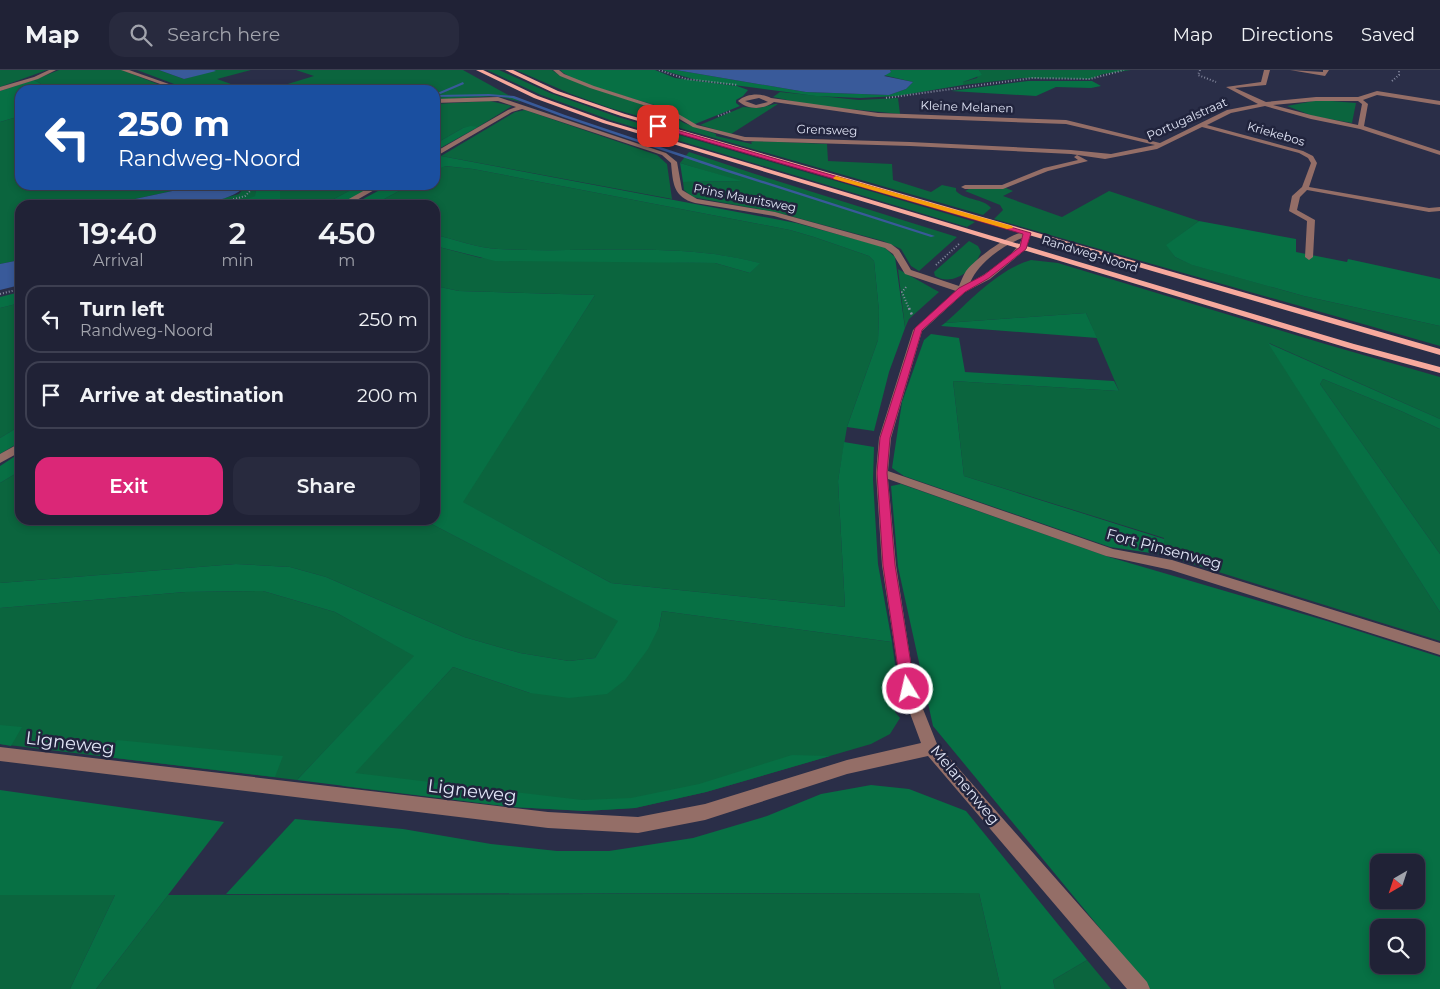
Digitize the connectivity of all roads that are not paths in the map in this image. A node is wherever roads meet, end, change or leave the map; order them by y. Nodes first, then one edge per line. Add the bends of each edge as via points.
1 (53, 70) edge
2 (124, 70) edge
3 (479, 70) edge
4 (508, 70) edge
5 (556, 70) edge
6 (1267, 70) edge
7 (1293, 70) edge
8 (1326, 70) edge
9 (168, 85) edge
10 (0, 89) edge
11 (1359, 99) junction
12 (771, 100) dead end
13 (440, 101) edge
14 (1440, 103) edge
15 (1267, 104) junction
16 (523, 107) junction
17 (1201, 125) junction
18 (1362, 127) junction
19 (1161, 146) junction
20 (440, 151) edge
21 (1440, 153) edge
22 (1078, 154) junction
23 (1111, 156) junction
24 (1085, 161) junction
25 (965, 188) dead end
26 (1305, 188) junction
27 (370, 190) edge
28 (351, 200) edge
29 (1440, 209) edge
30 (1027, 233) junction
31 (1004, 242) junction
32 (1023, 248) junction
33 (1309, 257) dead end
34 (962, 290) junction
35 (1440, 352) edge
36 (1440, 370) edge
37 (15, 450) edge
38 (0, 459) edge
39 (882, 473) junction
40 (1440, 649) edge
41 (931, 748) junction
42 (0, 754) edge
43 (1140, 989) edge

1 - 10 street
2 - 9 street
3 - 31 main road, Randweg-Noord via 536,97 605,122
4 - 30 main road, Randweg-Noord via 556,92 623,115
5 - 22 street, Grensweg via 592,87 673,113 695,126 745,138
6 - 15 street, Kriekebos via 1264,84 1229,87
7 - 8 street via 1325,74
11 - 14 street via 1378,93
11 - 15 street, Portugalstraat
11 - 18 street via 1365,104
12 - 19 street, Kleine Melanen via 878,115 1066,122
13 - 16 street, Prins Mauritsweg via 498,99
15 - 17 street, Portugalstraat via 1229,111
15 - 18 street, Kriekebos via 1315,119
16 - 20 street via 510,111
16 - 34 street, Prins Mauritsweg via 664,154 674,162 677,190 685,198 776,214 888,246 900,254 905,269 919,277
17 - 19 street, Portugalstraat
17 - 26 street, Kriekebos via 1311,157 1314,163
18 - 21 street, Kriekebos
19 - 23 street, Portugalstraat
22 - 23 street, Grensweg
22 - 24 street via 1078,158
23 - 24 street, Portugalstraat
24 - 25 street, Portugalstraat via 1040,171 1003,187
26 - 29 street via 1430,210
26 - 33 street, Kriekebos via 1296,196 1294,211 1311,220
27 - 28 street
30 - 31 street
30 - 32 street
30 - 35 main road, Randweg-Noord
31 - 32 main road, Randweg-Noord
31 - 34 street via 970,272
32 - 34 street via 987,277
32 - 36 main road, Randweg-Noord
34 - 39 street, Melanenweg via 918,330 885,438
37 - 38 street
39 - 40 street, Fort Pinsenweg via 1111,553 1172,565
39 - 41 street, Melanenweg via 889,565 908,689
41 - 42 street, Ligneweg via 847,767 705,812 638,825 548,820
41 - 43 street, Melanenweg

